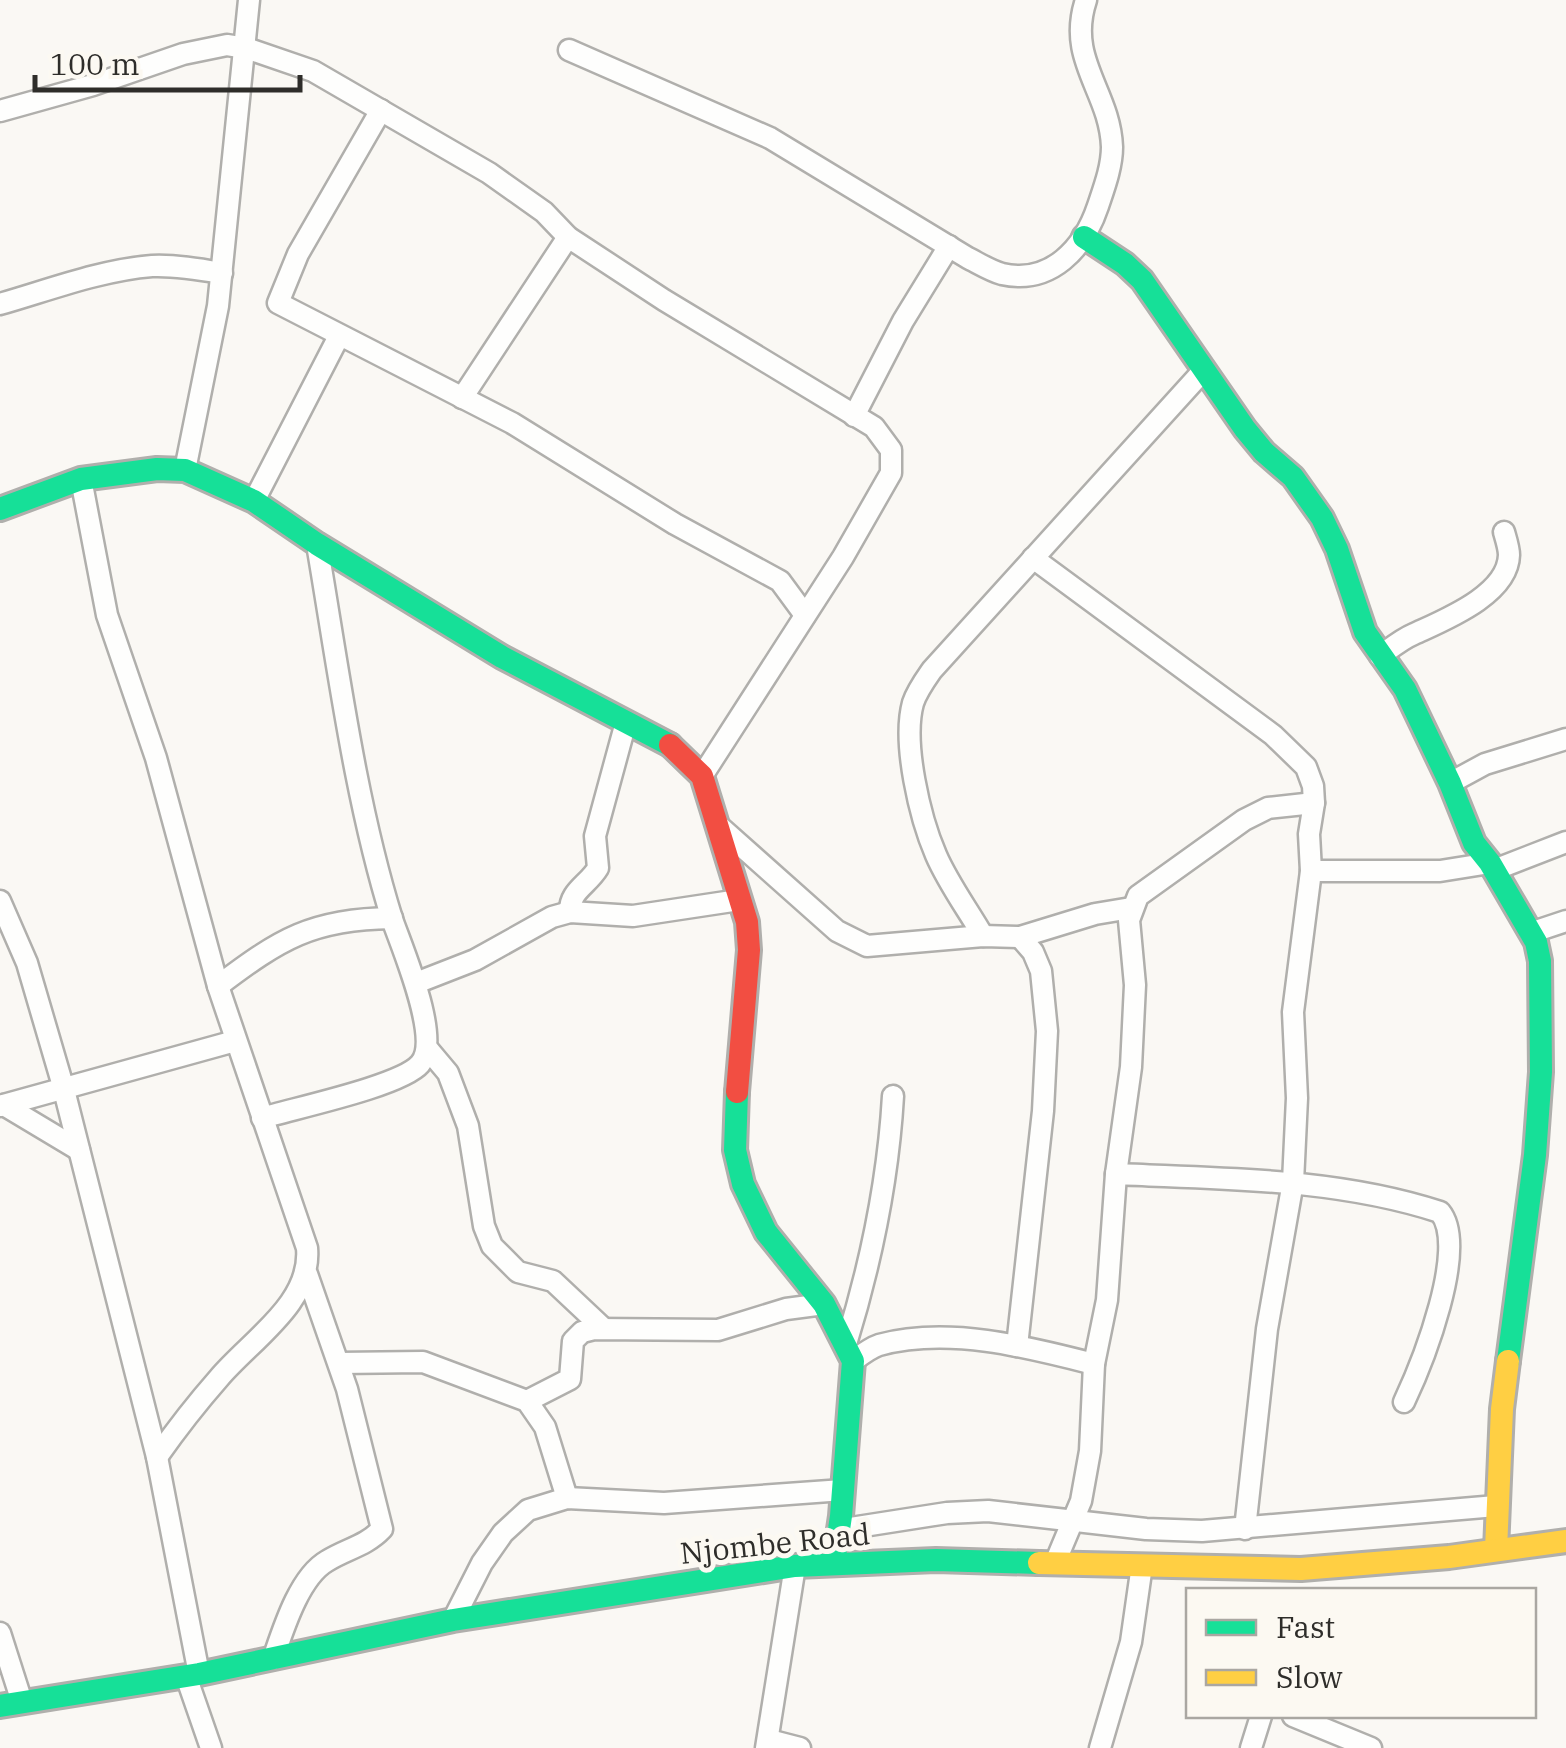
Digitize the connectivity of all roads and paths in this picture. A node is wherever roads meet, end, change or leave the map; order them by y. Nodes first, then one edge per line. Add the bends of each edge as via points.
1 (249, 0) edge
2 (1086, 0) edge
3 (246, 48) junction
4 (569, 50) dead end
5 (381, 110) junction
6 (0, 111) edge
7 (1084, 236) junction
8 (568, 237) junction
9 (950, 246) junction
10 (222, 273) junction
11 (0, 304) edge
12 (339, 336) junction
13 (1202, 372) junction
14 (462, 398) junction
15 (854, 416) junction
16 (186, 470) junction
17 (82, 479) junction
18 (254, 501) junction
19 (0, 509) edge
20 (1504, 532) dead end
21 (317, 544) junction
22 (1032, 558) junction
23 (805, 616) junction
24 (1380, 656) junction
25 (626, 722) junction
26 (1566, 739) edge
27 (702, 776) junction
28 (1450, 783) junction
29 (1314, 802) junction
30 (719, 826) junction
31 (1566, 842) edge
32 (1492, 866) junction
33 (1311, 871) junction
34 (739, 900) junction
35 (0, 902) edge
36 (1132, 908) junction
37 (570, 912) junction
38 (392, 918) junction
39 (1566, 921) edge
40 (1530, 933) junction
41 (984, 936) junction
42 (1020, 937) junction
43 (416, 983) junction
44 (218, 986) junction
45 (235, 1041) junction
46 (427, 1048) junction
47 (63, 1086) junction
48 (893, 1096) dead end
49 (2, 1105) edge
50 (262, 1118) junction
51 (79, 1150) junction
52 (1116, 1174) junction
53 (1293, 1182) junction
54 (307, 1274) junction
55 (824, 1304) junction
56 (603, 1328) junction
57 (1017, 1346) junction
58 (849, 1352) junction
59 (339, 1364) junction
60 (1094, 1364) junction
61 (527, 1401) junction
62 (1404, 1402) dead end
63 (158, 1458) junction
64 (843, 1490) junction
65 (566, 1498) junction
66 (1496, 1506) junction
67 (1074, 1518) junction
68 (1246, 1529) junction
69 (838, 1530) junction
70 (1566, 1541) edge
71 (1496, 1550) junction
72 (834, 1563) junction
73 (1056, 1563) junction
74 (1142, 1565) junction
75 (796, 1566) junction
76 (1299, 1580) edge
77 (454, 1620) junction
78 (0, 1633) edge
79 (272, 1658) junction
80 (192, 1675) junction
81 (11, 1704) edge
82 (1261, 1718) edge
83 (1298, 1718) edge
84 (767, 1744) edge
85 (211, 1748) edge
86 (800, 1748) edge
87 (1100, 1748) edge
88 (1251, 1748) edge
89 (1371, 1748) edge

1 - 3 street
2 - 7 street via 1078,34 1112,148
3 - 5 street via 313,72
3 - 6 street via 182,54
3 - 10 street
4 - 9 street via 770,138
5 - 8 street via 489,173
5 - 12 street via 298,254 278,303
7 - 9 street via 1054,268 1027,276 1002,274
7 - 13 main road via 1142,280
8 - 14 street
8 - 15 street
9 - 15 street
10 - 11 street via 152,266
10 - 16 street
12 - 14 street
12 - 18 street
13 - 22 street
13 - 24 main road via 1322,518
14 - 23 street via 780,581
15 - 23 street via 874,427 890,450 891,473
16 - 17 main road
16 - 18 main road
17 - 19 main road
17 - 44 street via 108,616 156,758
18 - 21 main road
20 - 24 street via 1506,569 1484,594
21 - 25 main road via 502,657
21 - 38 street
22 - 29 street via 1273,734 1306,767
22 - 41 street via 932,670 911,713 922,814 937,858
23 - 27 street
24 - 28 main road via 1405,689
25 - 27 main road via 676,748
25 - 37 street via 595,836 598,868 574,894
26 - 28 street via 1485,764
27 - 30 main road
28 - 32 main road via 1474,843
29 - 33 street
29 - 36 street via 1268,808 1244,820 1138,896
30 - 34 main road
30 - 41 street via 850,940 867,946
31 - 32 street
32 - 33 street
32 - 40 main road
33 - 53 street via 1293,1012
34 - 37 street via 633,916
34 - 55 main road via 749,950 735,1150 766,1232
35 - 47 street via 27,963
36 - 42 street
36 - 52 street via 1131,1067
37 - 43 street
38 - 43 street
38 - 44 street via 320,924 290,936
39 - 40 street
40 - 66 main road via 1540,961 1541,1072
41 - 42 street
42 - 57 street via 1042,971 1047,1030
43 - 46 street
44 - 45 street
45 - 47 street
45 - 50 street
46 - 50 street via 423,1062 387,1084
46 - 56 street via 448,1073 468,1126 492,1246 518,1272 553,1281
47 - 49 street
47 - 51 street
48 - 58 street via 890,1155
49 - 51 street
50 - 54 street via 307,1248
51 - 63 street
52 - 53 street
52 - 60 street via 1113,1246
53 - 62 street via 1425,1207 1446,1219 1436,1325
53 - 68 street via 1267,1329
54 - 59 street
54 - 63 street via 290,1303 222,1374
55 - 56 street via 718,1330
55 - 58 main road
56 - 61 street via 574,1341 565,1384
57 - 58 street via 944,1338
57 - 60 street
58 - 64 main road
59 - 61 street via 423,1362
59 - 79 street via 382,1528 313,1572
60 - 67 street via 1090,1451
61 - 65 street via 546,1427
63 - 80 street
64 - 65 street via 664,1503
64 - 69 main road
65 - 77 street via 528,1510 504,1533
66 - 68 street
66 - 71 main road
67 - 68 street via 1146,1529
67 - 69 street via 946,1513
67 - 73 street
69 - 72 main road
70 - 71 main road, Njombe Road
71 - 76 main road, Njombe Road
72 - 73 main road, Njombe Road
72 - 75 main road, Njombe Road
73 - 74 main road, Njombe Road
74 - 76 main road, Njombe Road
74 - 87 street via 1132,1642
75 - 77 main road, Njombe Road
75 - 84 street
77 - 79 main road, Njombe Road
78 - 81 street
79 - 80 main road, Njombe Road
80 - 81 main road, Njombe Road
80 - 85 street
82 - 88 street
83 - 89 street
84 - 86 street

